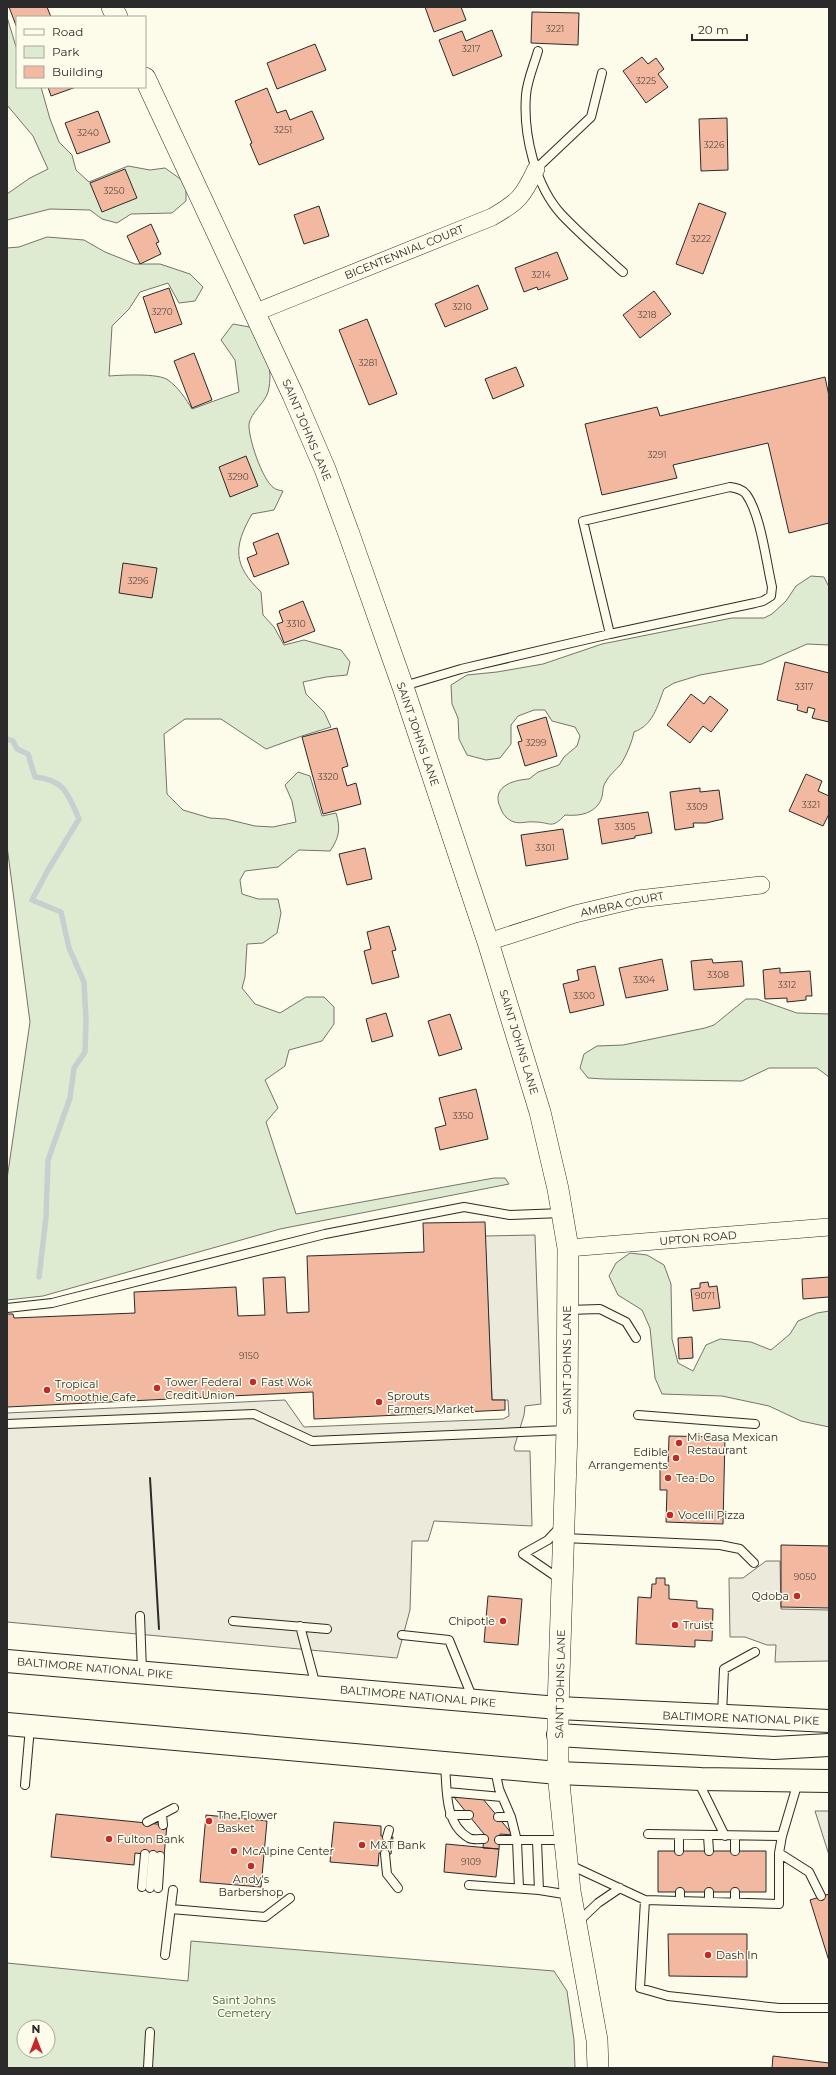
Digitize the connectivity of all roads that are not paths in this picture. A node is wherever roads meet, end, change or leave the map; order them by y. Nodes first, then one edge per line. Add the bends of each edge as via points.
1 (112, 7) edge
2 (116, 16) edge
3 (538, 51) dead end
4 (602, 73) dead end
5 (146, 80) edge
6 (536, 169) junction
7 (623, 272) dead end
8 (254, 313) junction
9 (610, 634) junction
10 (403, 687) junction
11 (761, 885) dead end
12 (488, 942) junction
13 (562, 1213) junction
14 (829, 1227) edge
15 (568, 1248) junction
16 (7, 1308) edge
17 (568, 1310) junction
18 (636, 1338) dead end
19 (638, 1415) dead end
20 (7, 1424) edge
21 (755, 1424) dead end
22 (567, 1430) junction
23 (564, 1530) junction
24 (754, 1563) dead end
25 (562, 1581) junction
26 (140, 1616) dead end
27 (233, 1621) dead end
28 (300, 1626) junction
29 (327, 1629) dead end
30 (402, 1635) dead end
31 (755, 1652) dead end
32 (7, 1660) edge
33 (142, 1672) junction
34 (316, 1687) junction
35 (474, 1702) junction
36 (558, 1708) junction
37 (722, 1717) junction
38 (829, 1721) edge
39 (7, 1724) edge
40 (30, 1727) junction
41 (558, 1735) junction
42 (829, 1745) edge
43 (445, 1764) junction
44 (495, 1768) junction
45 (558, 1773) junction
46 (696, 1779) junction
47 (829, 1781) edge
48 (798, 1782) junction
49 (25, 1785) dead end
50 (447, 1792) junction
51 (502, 1797) junction
52 (174, 1808) dead end
53 (162, 1815) junction
54 (450, 1815) junction
55 (469, 1815) dead end
56 (498, 1817) dead end
57 (511, 1817) junction
58 (648, 1834) dead end
59 (679, 1836) junction
60 (708, 1836) junction
61 (725, 1836) junction
62 (735, 1836) junction
63 (782, 1836) junction
64 (484, 1839) dead end
65 (499, 1840) dead end
66 (565, 1840) junction
67 (517, 1841) junction
68 (537, 1841) junction
69 (679, 1851) dead end
70 (709, 1851) dead end
71 (735, 1851) dead end
72 (780, 1853) junction
73 (385, 1854) dead end
74 (153, 1855) joint
75 (567, 1864) junction
76 (469, 1885) dead end
77 (398, 1888) dead end
78 (519, 1888) junction
79 (620, 1888) junction
80 (173, 1890) dead end
81 (539, 1890) junction
82 (709, 1892) dead end
83 (735, 1892) dead end
84 (571, 1895) junction
85 (822, 1896) dead end
86 (290, 1898) dead end
87 (645, 1900) junction
88 (709, 1901) junction
89 (735, 1902) junction
90 (171, 1909) junction
91 (577, 1923) junction
92 (165, 1955) dead end
93 (829, 2008) edge
94 (150, 2032) dead end
95 (148, 2068) edge
96 (598, 2068) edge

1 - 2 street
3 - 6 lane via 526,94 526,130
4 - 6 lane via 591,117
5 - 8 street, SAINT JOHNS LANE
6 - 7 lane via 550,198 562,215
6 - 8 street, BICENTENNIAL COURT via 526,192 510,207 492,217
8 - 10 street, SAINT JOHNS LANE via 324,469
9 - 9 lane via 583,522 730,487 746,493 756,513 772,587 771,596 755,603
9 - 10 lane via 461,669
10 - 12 street, SAINT JOHNS LANE
11 - 12 street, AMBRA COURT via 638,899 575,914
12 - 13 street, SAINT JOHNS LANE via 540,1112
13 - 15 street, SAINT JOHNS LANE
13 - 16 lane via 510,1215 464,1207 326,1234 52,1303
14 - 15 street, UPTON ROAD
15 - 17 street, SAINT JOHNS LANE
17 - 18 lane via 600,1309 626,1322
17 - 22 street, SAINT JOHNS LANE
19 - 21 lane
20 - 22 lane via 254,1414 312,1441
22 - 23 street, SAINT JOHNS LANE
23 - 24 lane via 720,1545 740,1549
23 - 25 street, SAINT JOHNS LANE
23 - 25 lane via 523,1554
25 - 36 street, SAINT JOHNS LANE
26 - 33 lane
27 - 28 lane
28 - 29 lane
28 - 34 lane
30 - 35 lane via 449,1640
31 - 37 lane via 724,1669
32 - 33 main road, BALTIMORE NATIONAL PIKE
33 - 34 main road, BALTIMORE NATIONAL PIKE
34 - 35 main road, BALTIMORE NATIONAL PIKE
35 - 36 main road, BALTIMORE NATIONAL PIKE
36 - 37 main road, BALTIMORE NATIONAL PIKE
36 - 41 street, SAINT JOHNS LANE
37 - 38 main road, BALTIMORE NATIONAL PIKE
39 - 40 main road
40 - 43 main road
40 - 49 lane
41 - 42 main road via 774,1748
41 - 45 street, SAINT JOHNS LANE
43 - 44 main road
43 - 50 lane
44 - 45 main road
44 - 51 lane via 498,1789
45 - 46 main road
45 - 66 street, SAINT JOHNS LANE
46 - 48 main road
46 - 61 lane
47 - 48 main road
48 - 63 lane
50 - 51 lane
50 - 54 lane
51 - 57 lane
52 - 53 lane
53 - 53 lane via 155,1823
54 - 55 lane
54 - 64 lane via 469,1839
56 - 57 lane
57 - 67 lane
58 - 59 lane
59 - 60 lane
59 - 69 lane
60 - 61 lane
60 - 70 lane
61 - 62 lane
62 - 63 lane
62 - 71 lane
63 - 72 lane
65 - 67 lane
66 - 68 lane
66 - 75 street, SAINT JOHNS LANE
67 - 68 lane
67 - 78 lane
68 - 81 lane
72 - 85 lane via 809,1872
72 - 89 lane via 778,1904
73 - 77 lane via 387,1874
74 - 74 lane via 150,1888
75 - 79 lane
75 - 84 street, SAINT JOHNS LANE
76 - 78 lane
78 - 81 lane
79 - 87 lane
79 - 91 lane via 598,1903
80 - 90 lane
81 - 84 lane
82 - 88 lane
83 - 89 lane
84 - 91 street, SAINT JOHNS LANE
86 - 90 lane via 265,1917
87 - 88 lane via 680,1896
87 - 93 lane via 640,1988 668,1996 780,2008
88 - 89 lane
90 - 92 lane
91 - 96 street, SAINT JOHNS LANE via 597,2040
94 - 95 lane

